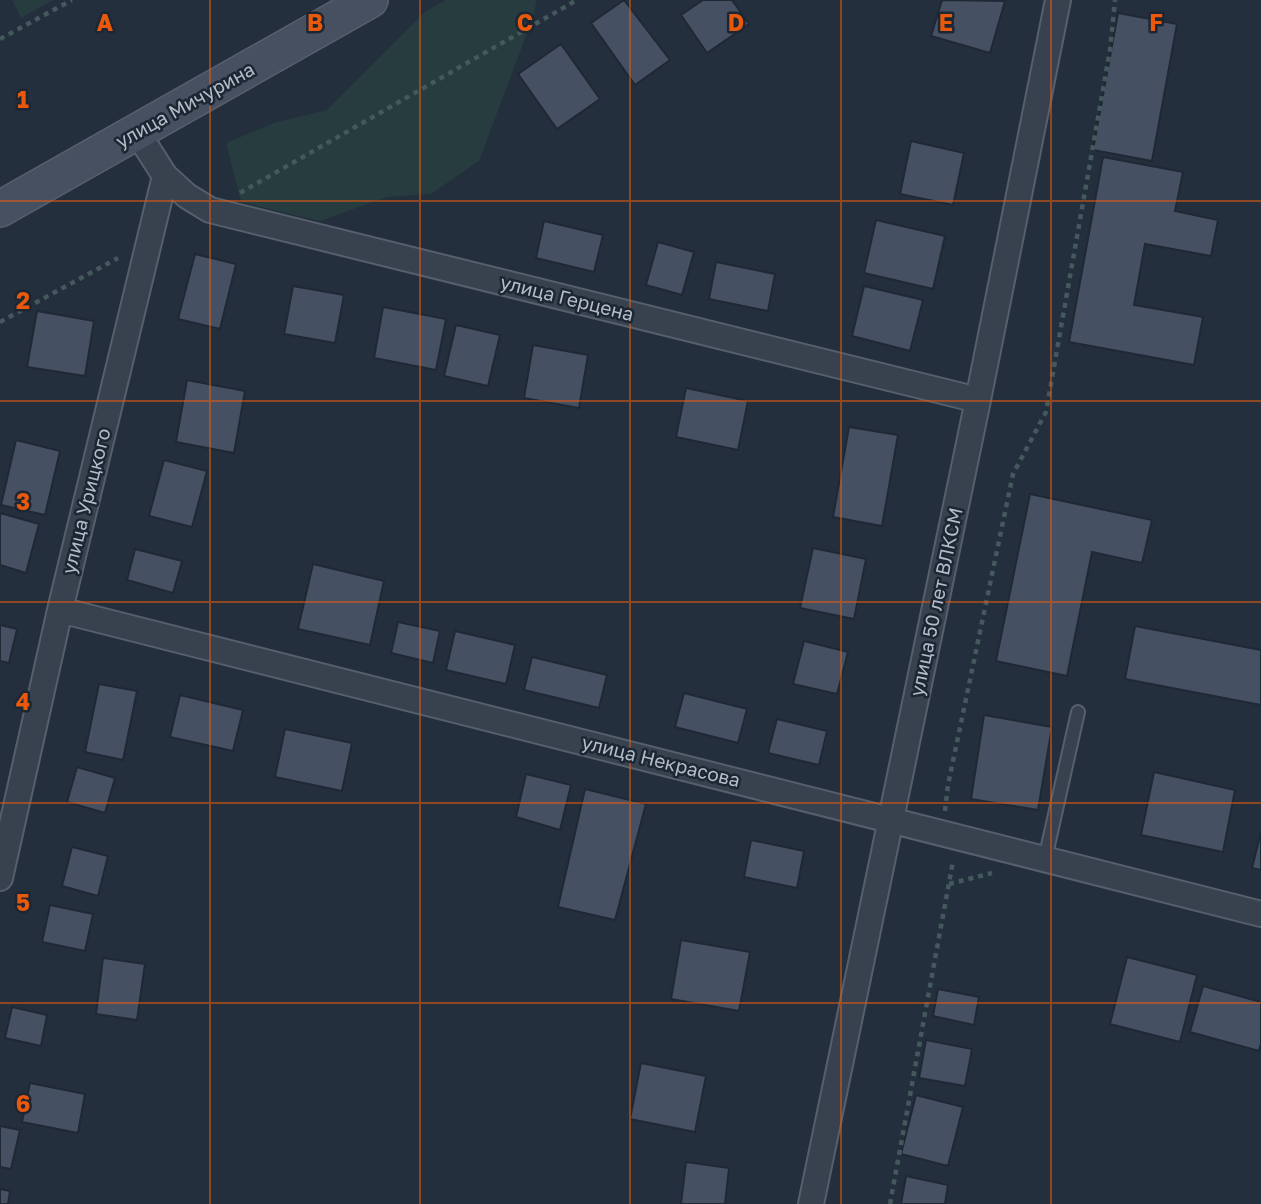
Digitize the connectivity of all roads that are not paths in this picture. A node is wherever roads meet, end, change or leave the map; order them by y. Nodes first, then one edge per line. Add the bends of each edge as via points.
1 (370, 0) edge
2 (1058, 0) edge
3 (137, 132) junction
4 (165, 176) junction
5 (0, 209) edge
6 (978, 400) junction
7 (60, 610) junction
8 (1078, 712) dead end
9 (891, 820) junction
10 (1045, 859) junction
11 (0, 878) edge
12 (1261, 914) edge
13 (811, 1204) edge

1 - 3 main road, улица Мичурина
2 - 6 street, улица 50 лет ВЛКСМ
3 - 4 street
3 - 5 main road, улица Мичурина
4 - 6 street, улица Герцена via 210,210
4 - 7 street, улица Урицкого
6 - 9 street, улица 50 лет ВЛКСМ
7 - 9 street, улица Некрасова
7 - 11 street, улица Урицкого
8 - 10 lane
9 - 10 street, улица Некрасова
9 - 13 street, улица 50 лет ВЛКСМ
10 - 12 street, улица Некрасова

